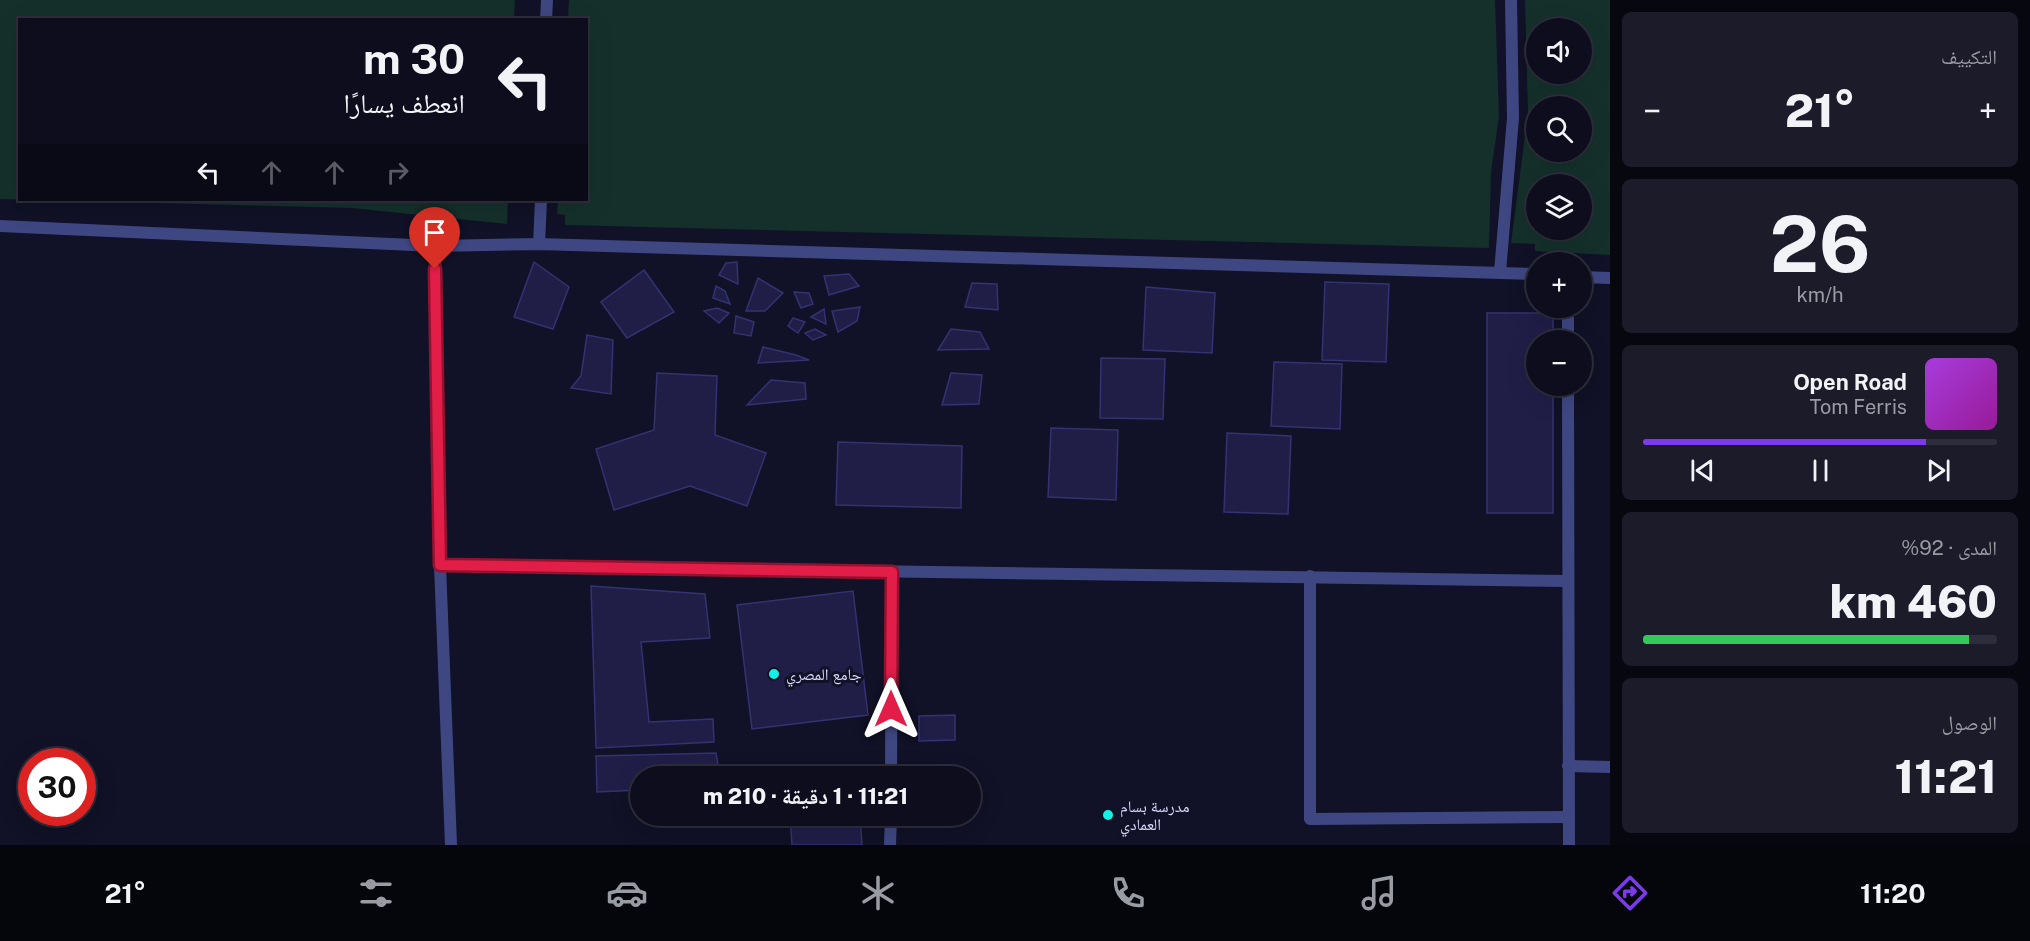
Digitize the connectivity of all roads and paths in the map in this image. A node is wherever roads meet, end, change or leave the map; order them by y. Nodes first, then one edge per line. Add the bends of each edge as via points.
1 (547, 0) edge
2 (1511, 0) edge
3 (546, 18) edge
4 (540, 201) edge
5 (0, 226) edge
6 (539, 244) junction
7 (435, 246) junction
8 (1500, 272) junction
9 (1526, 273) edge
10 (1592, 277) edge
11 (1610, 278) edge
12 (1568, 396) edge
13 (440, 565) junction
14 (892, 572) junction
15 (1310, 576) junction
16 (1567, 581) junction
17 (891, 766) edge
18 (1568, 766) junction
19 (1610, 767) edge
20 (1569, 817) junction
21 (891, 826) edge
22 (451, 845) edge
23 (890, 845) edge
24 (1569, 845) edge

1 - 3 street
2 - 8 street via 1513,118
4 - 6 street
5 - 7 street
6 - 7 street
6 - 8 street
7 - 13 street
8 - 9 street
10 - 11 street
12 - 16 street
13 - 14 street
13 - 22 street
14 - 15 street
14 - 17 street
15 - 16 street
15 - 20 street via 1310,819
16 - 18 street
18 - 19 street
18 - 20 street
20 - 24 street
21 - 23 street

